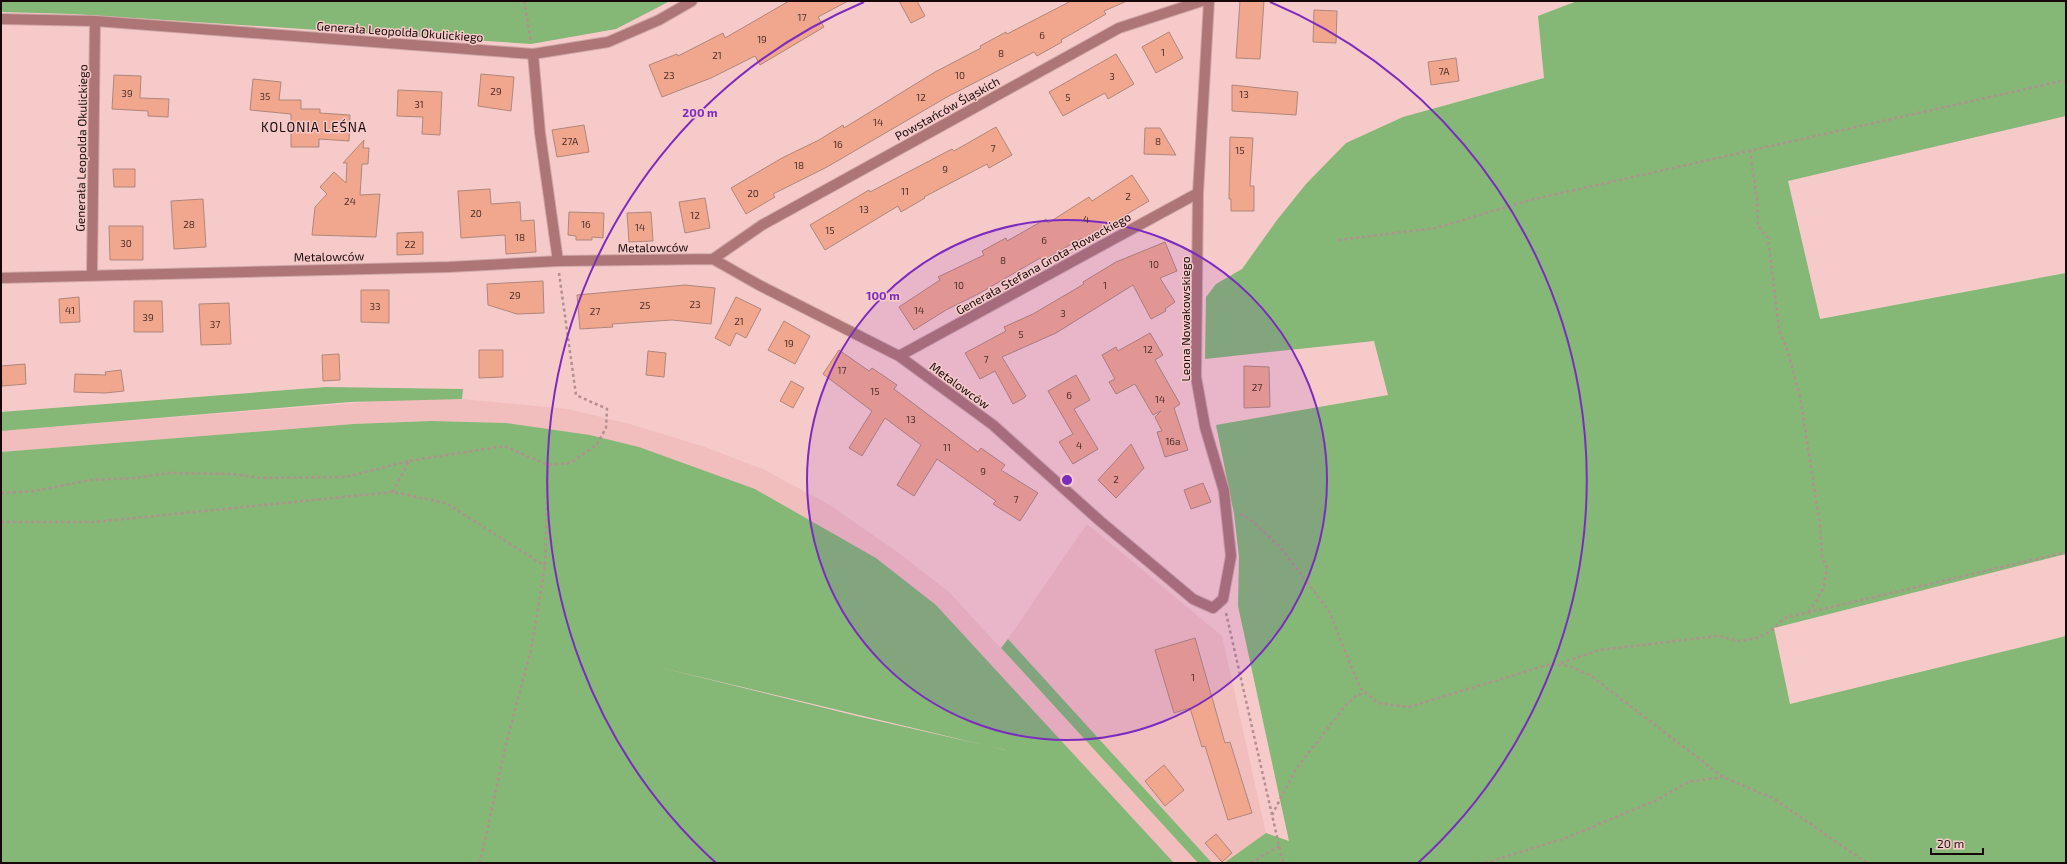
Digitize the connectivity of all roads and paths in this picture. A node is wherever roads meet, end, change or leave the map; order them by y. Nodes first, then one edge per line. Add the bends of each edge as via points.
1 (524, 1) edge
2 (692, 1) edge
3 (1202, 1) edge
4 (1209, 1) edge
5 (1, 19) edge
6 (95, 21) junction
7 (533, 54) junction
8 (2066, 80) edge
9 (1750, 150) junction
10 (1198, 193) junction
11 (1338, 240) dead end
12 (713, 259) junction
13 (558, 261) junction
14 (92, 274) junction
15 (1, 278) edge
16 (900, 356) junction
17 (409, 461) junction
18 (548, 465) junction
19 (393, 492) junction
20 (1, 493) edge
21 (1227, 507) junction
22 (1, 522) edge
23 (2066, 552) edge
24 (545, 566) junction
25 (1223, 599) junction
26 (1809, 612) junction
27 (1560, 664) junction
28 (1366, 693) junction
29 (1723, 777) junction
30 (1272, 815) junction
31 (1279, 846) junction
32 (480, 863) edge
33 (1252, 863) edge
34 (1283, 863) edge
35 (1485, 863) edge
36 (1867, 863) edge

1 - 7 path
2 - 7 street, Generała Leopolda Okulickiego via 659,20 608,42
3 - 12 street, Powstańców Śląskich via 1119,28 762,225
4 - 10 street, Leona Nowakowskiego
5 - 6 street, Generała Leopolda Okulickiego
6 - 7 street, Generała Leopolda Okulickiego
6 - 14 street, Generała Leopolda Okulickiego
7 - 13 street via 540,133
8 - 9 path
9 - 11 path via 1530,200 1436,228
9 - 26 path via 1758,226 1768,238 1779,329 1800,396 1820,525 1822,555 1827,568 1823,589
10 - 16 street, Generała Stefana Grota-Roweckiego
10 - 21 street, Leona Nowakowskiego via 1196,377 1205,427
12 - 13 street, Metalowców
12 - 16 street, Metalowców
13 - 14 street, Metalowców via 449,267
13 - 18 path via 576,395 607,409 606,428 597,444 571,463
14 - 15 street, Metalowców
16 - 25 street, Metalowców via 993,425 1100,521 1193,599 1213,608
17 - 18 path via 504,446
17 - 19 path
17 - 20 path via 346,477 261,478 232,474 168,473 135,478 90,480 35,491
18 - 24 path
19 - 22 path via 95,522
19 - 24 path via 446,503
21 - 25 street, Leona Nowakowskiego via 1231,556
21 - 28 path via 1250,519 1280,546 1329,611 1360,688
23 - 26 path
24 - 32 path via 531,650 506,744
25 - 30 path
26 - 27 path via 1784,618 1771,631 1757,638 1739,641 1718,636 1599,650
27 - 28 path via 1547,665 1409,707 1378,703
27 - 29 path via 1590,675
28 - 30 path via 1352,699 1296,768
29 - 35 path via 1688,782 1657,800 1566,838
29 - 36 path via 1773,798
30 - 31 path
31 - 33 path
31 - 34 path

